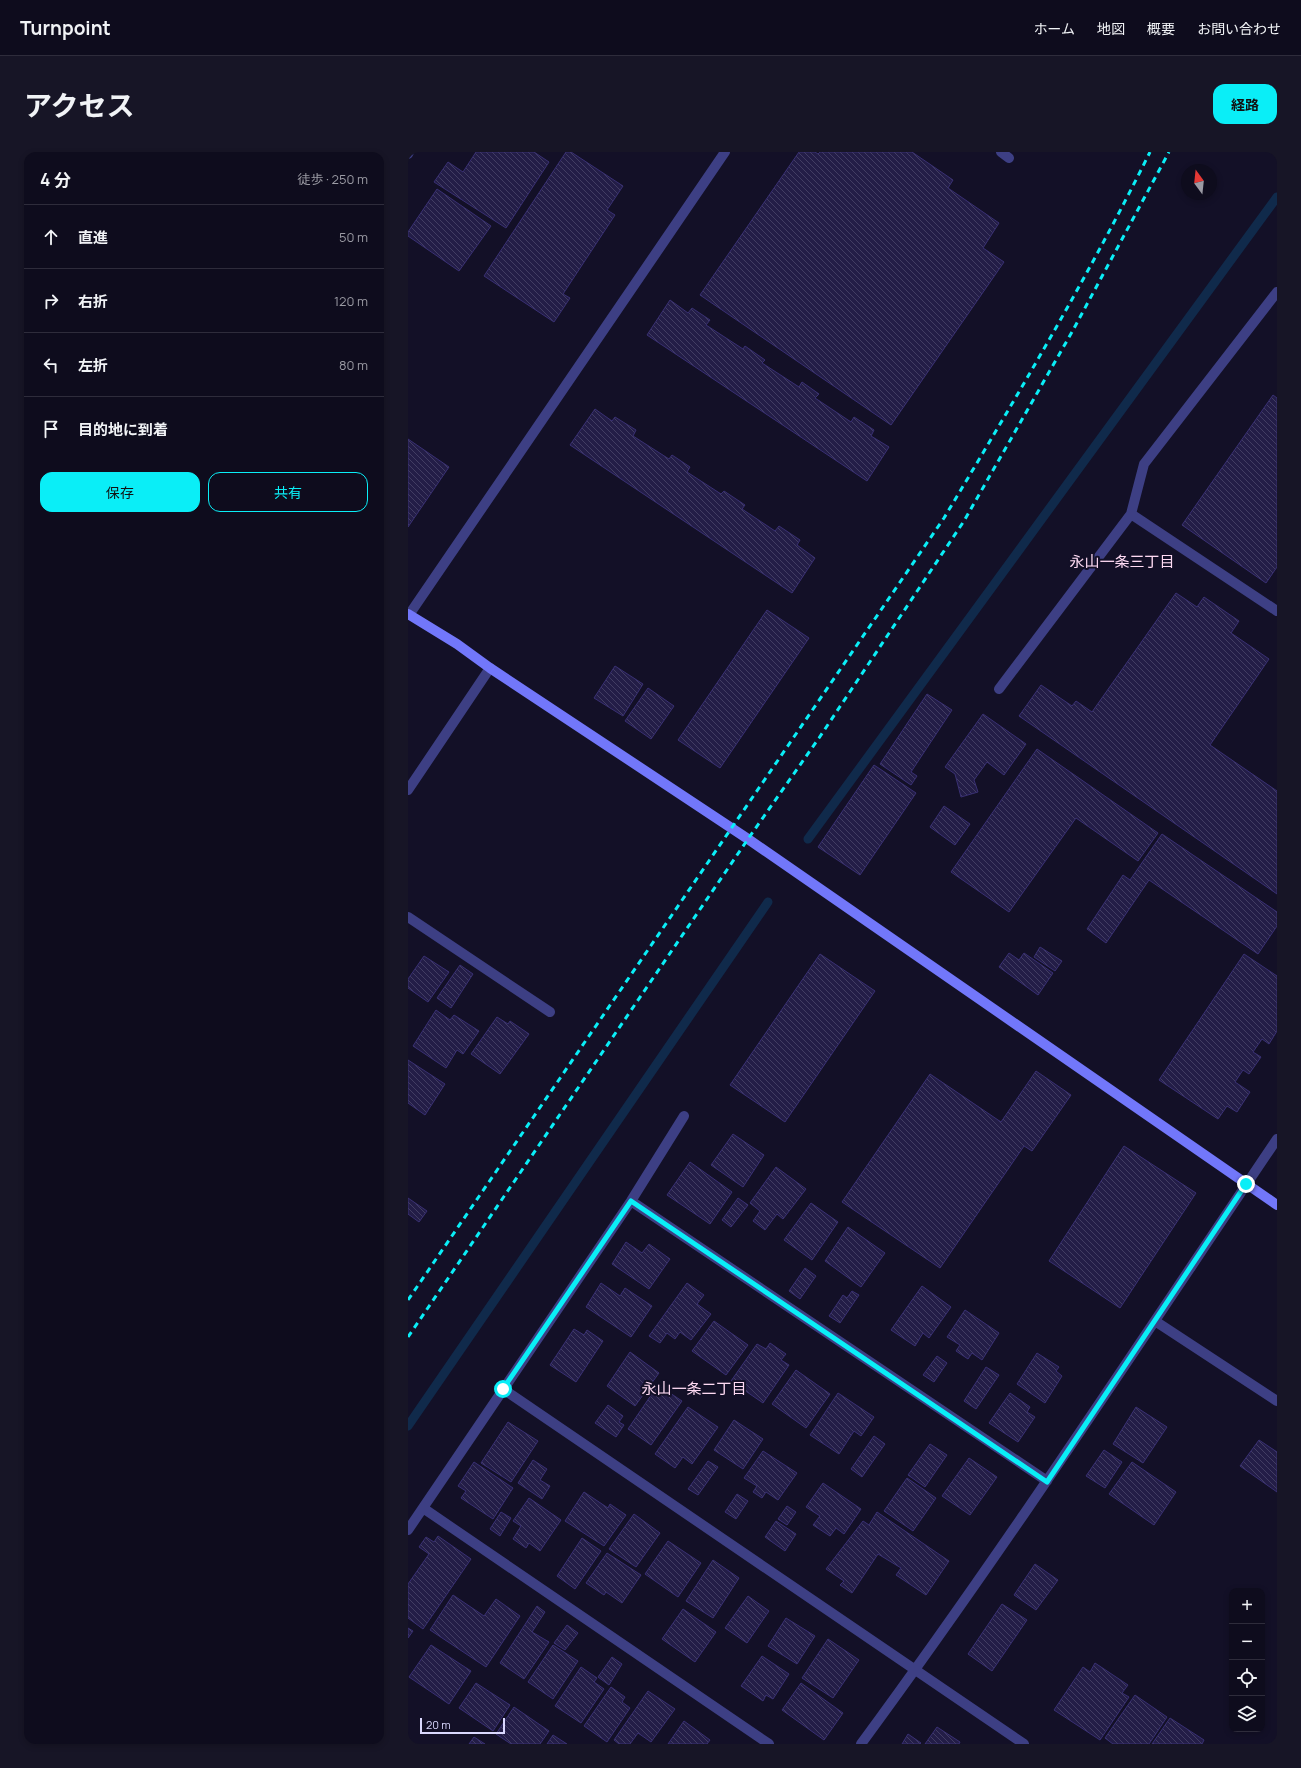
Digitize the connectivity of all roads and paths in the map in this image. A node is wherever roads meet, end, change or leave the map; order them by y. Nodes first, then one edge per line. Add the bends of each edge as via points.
1 (725, 152) edge
2 (1277, 292) edge
3 (1131, 514) junction
4 (1277, 611) edge
5 (408, 614) edge
6 (490, 668) junction
7 (999, 689) dead end
8 (408, 790) edge
9 (408, 917) edge
10 (550, 1012) dead end
11 (684, 1116) dead end
12 (1277, 1139) edge
13 (1246, 1184) junction
14 (631, 1201) junction
15 (1277, 1205) edge
16 (1155, 1321) junction
17 (503, 1389) junction
18 (1277, 1401) edge
19 (1047, 1482) junction
20 (423, 1508) junction
21 (408, 1530) edge
22 (915, 1671) junction
23 (769, 1744) edge
24 (861, 1744) edge
25 (1024, 1744) edge

1 - 5 street
2 - 3 street via 1144,464
3 - 4 street
3 - 7 street
5 - 6 street
6 - 8 street
6 - 13 street via 754,844
9 - 10 street
11 - 14 street
12 - 13 street
13 - 15 street
13 - 16 street
14 - 17 street
14 - 19 street
16 - 18 street
16 - 19 street
17 - 20 street
17 - 22 street
19 - 22 street
20 - 21 street
20 - 23 street
22 - 24 street
22 - 25 street

